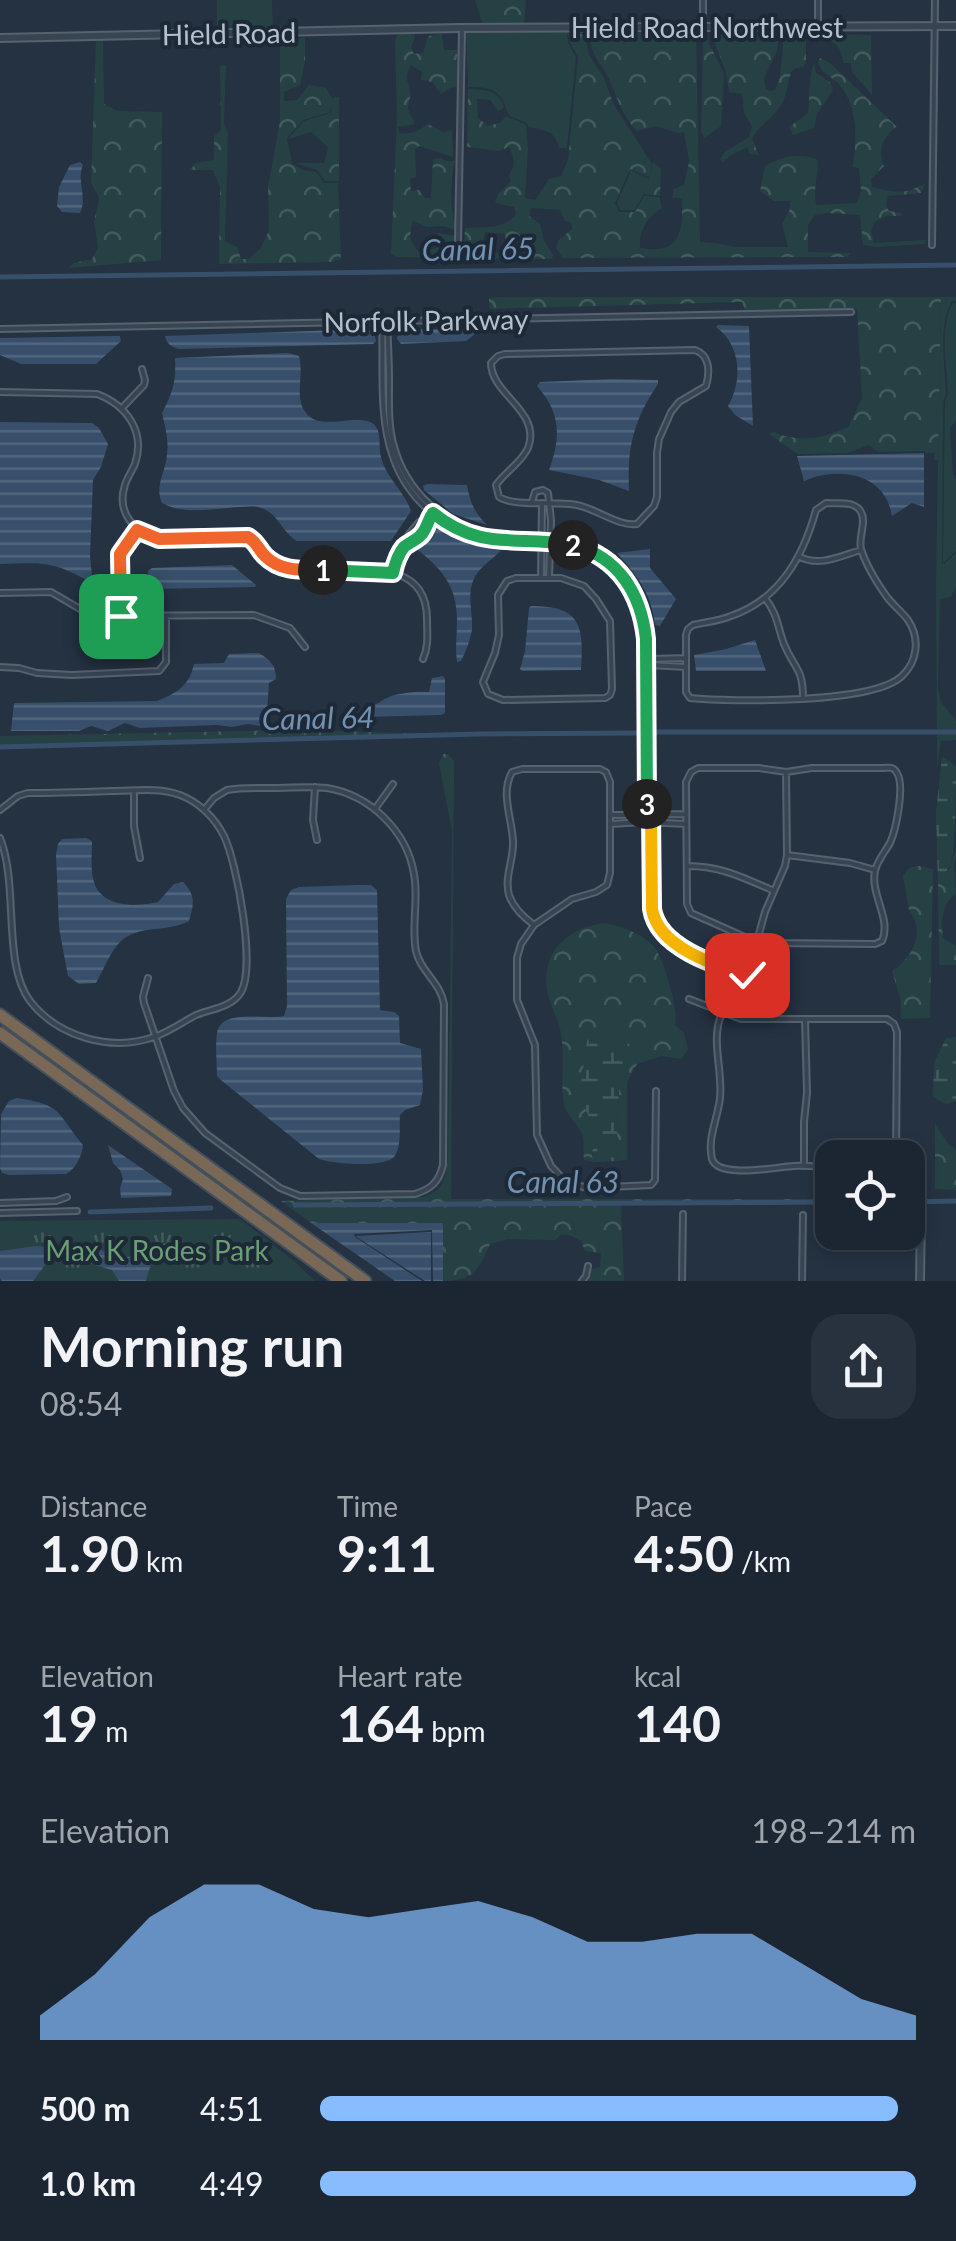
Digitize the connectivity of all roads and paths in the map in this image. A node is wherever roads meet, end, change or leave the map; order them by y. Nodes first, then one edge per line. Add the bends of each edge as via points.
1 (703, 0) edge
2 (818, 0) edge
3 (935, 0) edge
4 (818, 26) junction
5 (935, 26) junction
6 (956, 26) edge
7 (704, 27) junction
8 (460, 28) junction
9 (0, 38) edge
10 (458, 241) dead end
11 (932, 245) dead end
12 (851, 312) dead end
13 (385, 321) junction
14 (0, 330) edge
15 (142, 369) dead end
16 (0, 392) edge
17 (122, 408) junction
18 (532, 502) junction
19 (542, 502) junction
20 (549, 502) junction
21 (434, 511) junction
22 (427, 520) junction
23 (414, 528) junction
24 (137, 530) junction
25 (422, 534) junction
26 (545, 540) junction
27 (406, 546) junction
28 (861, 550) junction
29 (800, 557) junction
30 (393, 573) junction
31 (542, 578) junction
32 (549, 578) junction
33 (0, 593) edge
34 (765, 598) junction
35 (121, 616) junction
36 (166, 616) junction
37 (305, 647) dead end
38 (423, 658) dead end
39 (686, 658) junction
40 (648, 662) junction
41 (0, 667) edge
42 (686, 667) junction
43 (803, 698) junction
44 (786, 772) junction
45 (393, 784) dead end
46 (315, 787) junction
47 (134, 791) junction
48 (0, 810) edge
49 (204, 810) junction
50 (375, 810) junction
51 (686, 814) junction
52 (611, 815) junction
53 (649, 819) junction
54 (611, 824) junction
55 (686, 824) junction
56 (0, 838) edge
57 (317, 840) dead end
58 (786, 855) junction
59 (140, 858) dead end
60 (686, 866) junction
61 (874, 870) junction
62 (774, 891) junction
63 (534, 925) junction
64 (757, 941) junction
65 (148, 978) dead end
66 (759, 980) junction
67 (690, 999) dead end
68 (754, 1001) junction
69 (763, 1001) junction
70 (722, 1013) junction
71 (0, 1015) edge
72 (763, 1019) junction
73 (805, 1019) junction
74 (753, 1020) junction
75 (0, 1033) edge
76 (155, 1037) junction
77 (656, 1091) dead end
78 (896, 1140) edge
79 (804, 1166) junction
80 (815, 1167) edge
81 (67, 1197) dead end
82 (0, 1202) edge
83 (78, 1211) dead end
84 (0, 1213) edge
85 (683, 1214) dead end
86 (802, 1216) dead end
87 (920, 1250) edge
88 (588, 1266) dead end
89 (341, 1281) edge
90 (366, 1281) edge
91 (582, 1281) edge
92 (682, 1281) edge
93 (802, 1281) edge
94 (920, 1281) edge

1 - 7 street
2 - 4 street
3 - 5 street
4 - 5 street, Hield Road Northwest
4 - 7 street, Hield Road Northwest
5 - 6 street, Hield Road Northwest
5 - 11 street
7 - 8 street, Hield Road Northwest
8 - 9 street, Hield Road
8 - 10 street
12 - 13 street, Norfolk Parkway
13 - 14 street, Norfolk Parkway
13 - 21 street via 393,443 406,476
15 - 17 street via 144,385
16 - 17 street via 97,394
17 - 24 street via 138,440 123,500
18 - 19 street
18 - 20 street via 543,490
18 - 20 street via 505,501 496,491 528,448 530,428 492,374 494,359 695,350 704,355 706,386 671,412 656,453 657,497 637,524
19 - 20 street
19 - 26 street
20 - 26 street
21 - 22 street
21 - 26 street via 479,533
22 - 23 street
22 - 25 street
23 - 25 street
23 - 27 street
24 - 30 street via 159,539 248,537 266,557 292,570
24 - 35 street via 120,554
25 - 27 street
26 - 31 street
26 - 32 street
26 - 40 street via 567,538 598,549 624,570 646,607
27 - 30 street
28 - 29 street via 819,562
28 - 29 street via 860,509 826,504 816,510
28 - 43 street via 913,630 914,658 888,687
29 - 34 street
30 - 38 street via 424,598
31 - 32 street
31 - 32 street via 516,578 501,587 499,635 484,688 503,700 605,698 612,689 610,621 584,586
33 - 35 street via 52,592 92,616
34 - 39 street via 693,625
34 - 43 street via 800,670
35 - 36 street
36 - 37 street via 254,615 290,628
36 - 41 street via 166,662 160,670 72,674
39 - 40 street
39 - 42 street
40 - 42 street
40 - 53 street
42 - 43 street via 690,698
44 - 51 street via 698,768 687,776
44 - 58 street
44 - 61 street via 896,771 896,824
45 - 50 street
46 - 49 street via 227,790
46 - 50 street via 340,791
46 - 57 street
47 - 48 street via 28,793
47 - 49 street via 165,791
47 - 59 street
49 - 76 street via 230,853 245,929 245,982 228,1004
50 - 76 street via 412,863 417,954 444,1004 442,1165 434,1185 415,1194 300,1196 280,1188 194,1122 174,1092
51 - 53 street
51 - 55 street
52 - 53 street
52 - 54 street
52 - 63 street via 609,777 600,769 512,772 506,882 510,900
53 - 54 street
53 - 55 street
53 - 66 street via 652,909 661,933
54 - 63 street via 608,885
55 - 60 street
56 - 76 street via 18,975 33,1004 58,1026 90,1039
58 - 61 street
58 - 62 street
60 - 62 street via 721,868
60 - 64 street via 691,913
61 - 64 street via 882,941
62 - 64 street
63 - 77 street via 517,958 517,1000 535,1045 537,1135 551,1166 578,1186 651,1186
65 - 76 street via 143,997
66 - 68 street
66 - 69 street
67 - 70 street
68 - 69 street
68 - 74 street
69 - 72 street
70 - 74 street
70 - 79 street via 712,1161 725,1170
71 - 90 highway
72 - 73 street
72 - 74 street
73 - 78 street via 894,1024
73 - 79 street
75 - 89 highway
79 - 80 street
81 - 82 street
83 - 84 street
85 - 92 street
86 - 93 street
87 - 94 street
88 - 91 street

